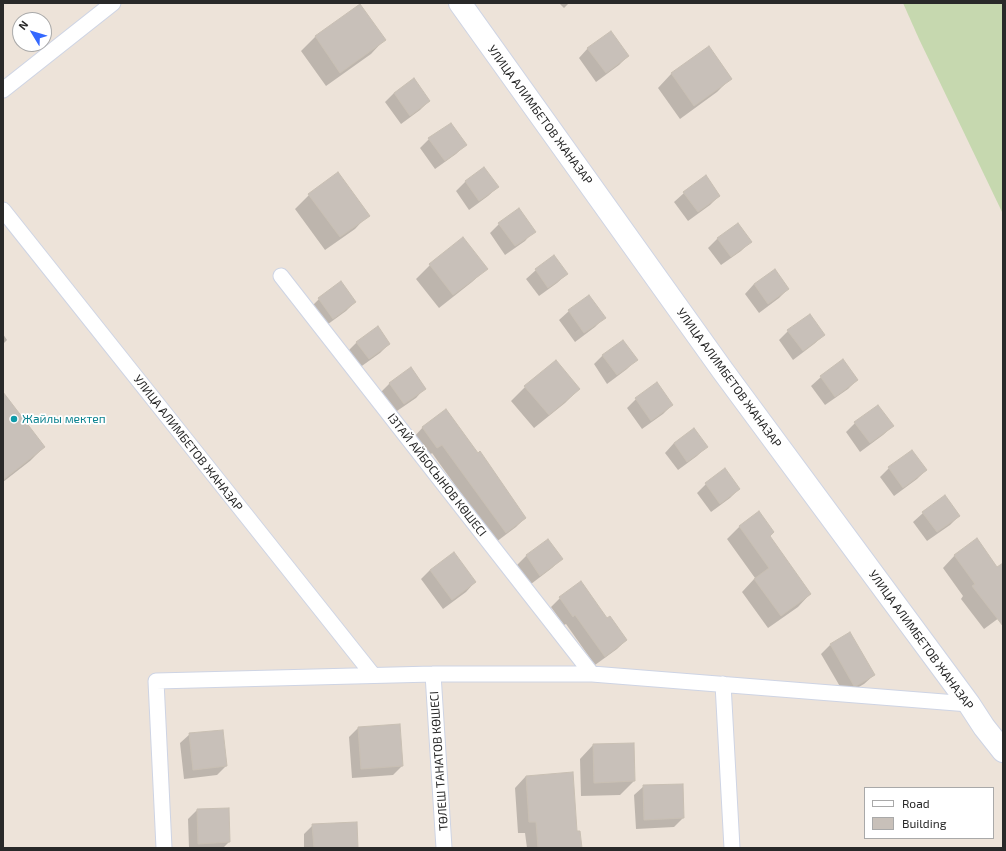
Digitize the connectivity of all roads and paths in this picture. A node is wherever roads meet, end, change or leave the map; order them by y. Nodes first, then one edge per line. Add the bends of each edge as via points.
1 (113, 3) edge
2 (460, 3) edge
3 (3, 90) edge
4 (3, 210) edge
5 (282, 276) dead end
6 (433, 674) junction
7 (592, 674) junction
8 (373, 675) junction
9 (723, 684) junction
10 (969, 704) junction
11 (1003, 751) edge
12 (164, 848) edge
13 (444, 848) edge
14 (732, 848) edge

1 - 3 street
2 - 10 street, УЛИЦА АЛИМБЕТОВ ЖАНАЗАР via 723,371
4 - 8 street, УЛИЦА АЛИМБЕТОВ ЖАНАЗАР
5 - 7 street, ІЗТАЙ АЙБОСЫНОВ КӨШЕСІ
6 - 7 street
6 - 8 street
6 - 13 street, ТӨЛЕШ ТАНАТОВ КӨШЕСІ
7 - 9 street
8 - 12 street via 156,681
9 - 10 street
9 - 14 street
10 - 11 street, УЛИЦА АЛИМБЕТОВ ЖАНАЗАР

